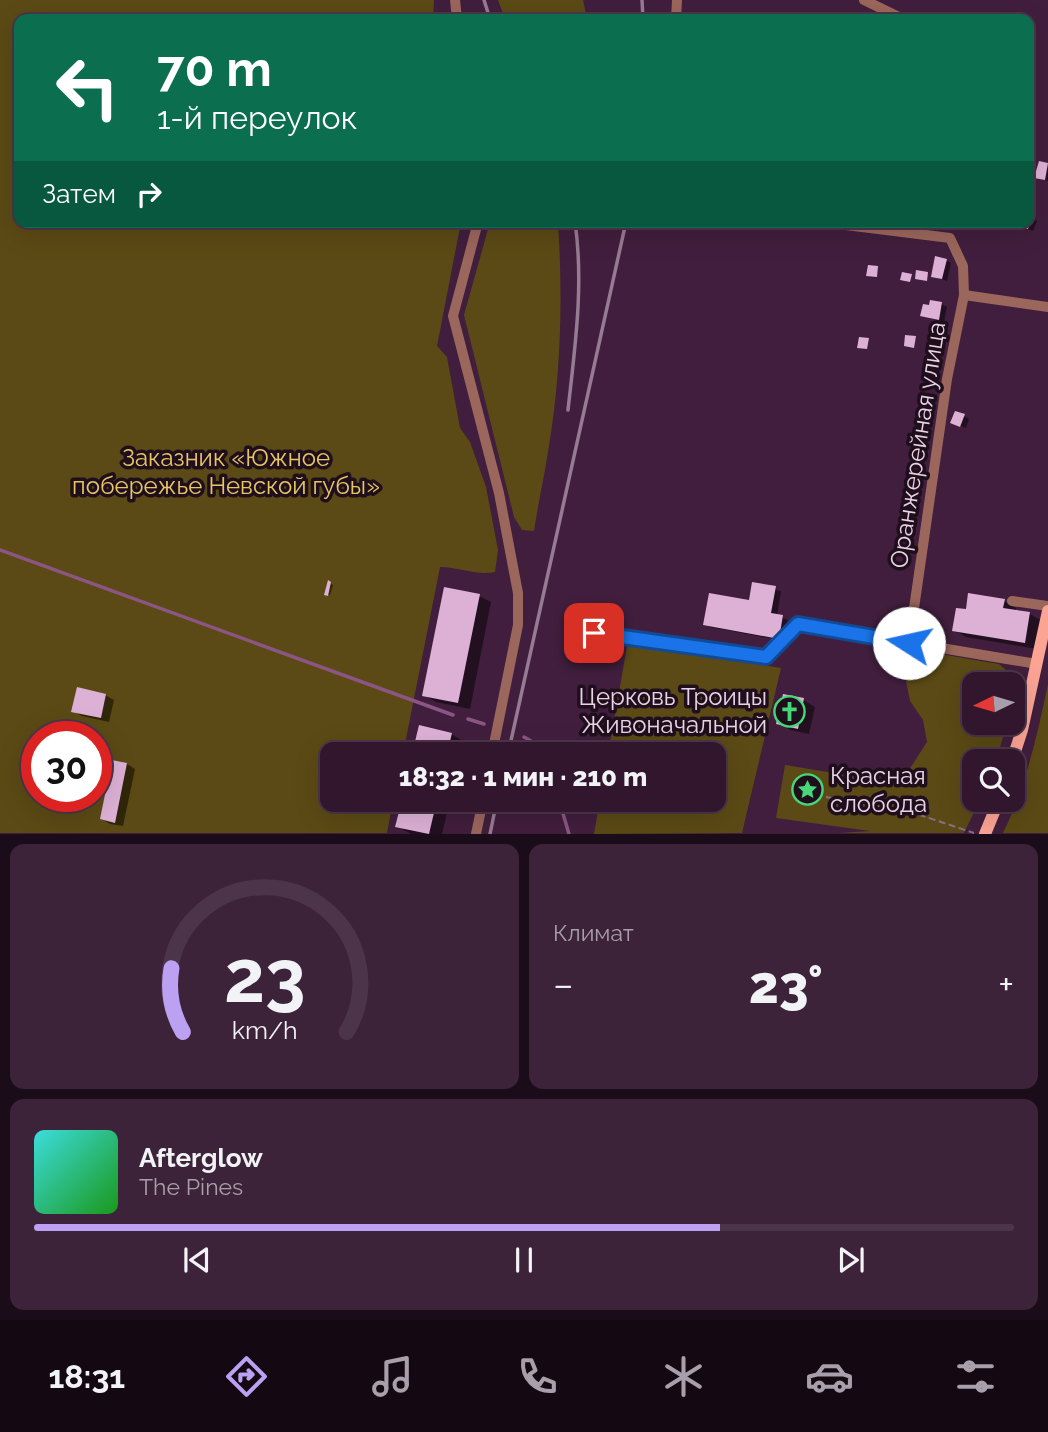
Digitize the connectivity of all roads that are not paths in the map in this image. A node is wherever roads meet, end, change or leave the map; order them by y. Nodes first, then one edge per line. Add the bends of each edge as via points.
1 (864, 0) edge
2 (893, 14) edge
3 (476, 228) edge
4 (870, 228) edge
5 (964, 295) junction
6 (1048, 307) edge
7 (1012, 601) dead end
8 (1048, 609) edge
9 (594, 633) dead end
10 (909, 643) junction
11 (1037, 664) junction
12 (494, 742) edge
13 (1015, 749) edge
14 (480, 812) edge
15 (994, 812) edge
16 (476, 834) edge
17 (985, 834) edge

1 - 2 street
3 - 12 street via 453,316 499,493 518,593 518,625
4 - 5 street, Оранжерейная улица via 950,238 963,266
5 - 6 street
5 - 10 street, Оранжерейная улица via 947,379
7 - 8 street
8 - 11 main road
9 - 10 street via 766,657 798,624
10 - 11 street
11 - 13 main road
14 - 16 street
15 - 17 main road

